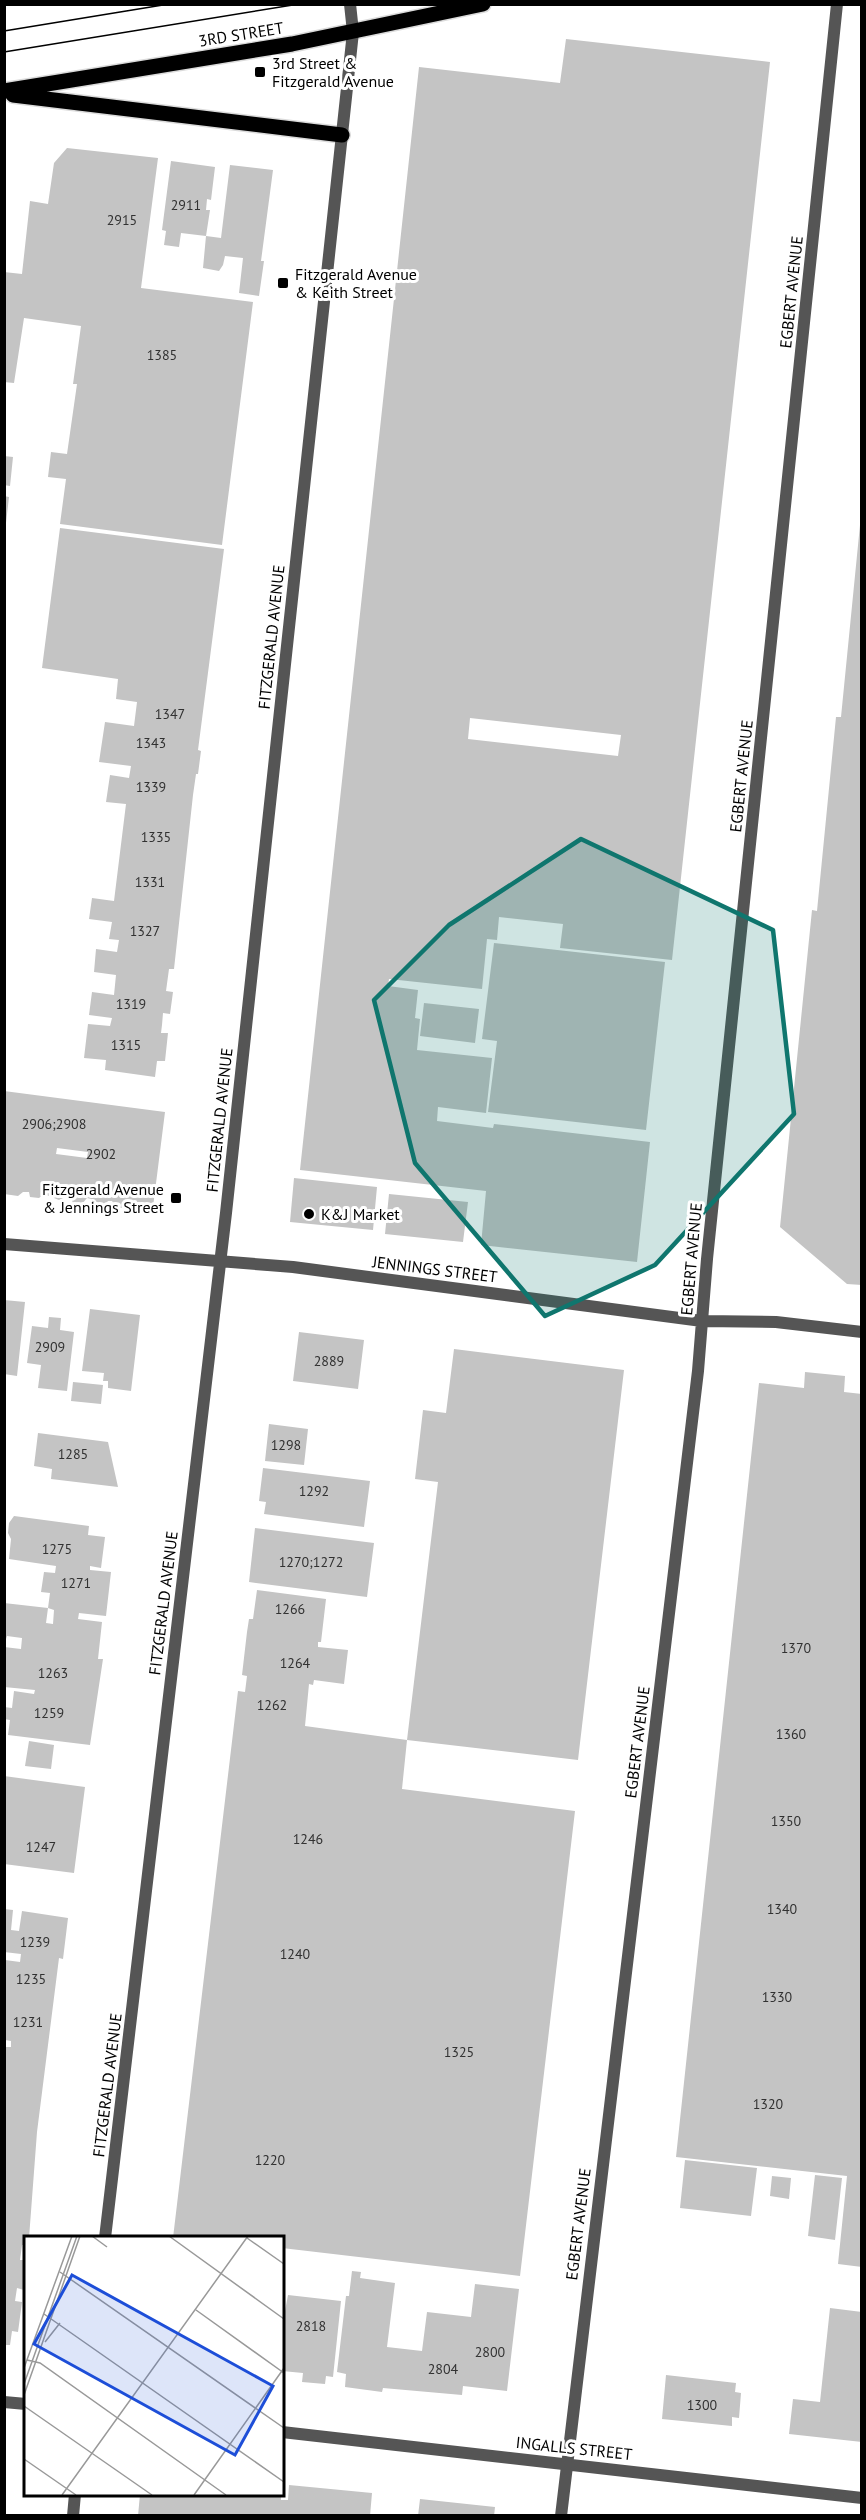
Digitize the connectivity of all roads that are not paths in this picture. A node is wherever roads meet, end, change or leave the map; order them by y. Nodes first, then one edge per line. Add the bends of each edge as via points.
1 (350, 4) edge
2 (483, 4) edge
3 (837, 4) edge
4 (353, 32) junction
5 (4, 92) edge
6 (342, 135) junction
7 (4, 1244) edge
8 (220, 1263) junction
9 (702, 1320) junction
10 (861, 1332) edge
11 (105, 2236) edge
12 (4, 2402) edge
13 (24, 2404) edge
14 (284, 2432) edge
15 (567, 2463) junction
16 (75, 2496) edge
17 (861, 2498) edge
18 (73, 2516) edge
19 (561, 2516) edge

1 - 4 street, FITZGERALD AVENUE
2 - 4 main road, 3RD STREET
3 - 9 street, EGBERT AVENUE
4 - 5 main road, 3RD STREET
4 - 6 street, FITZGERALD AVENUE
5 - 6 main road
6 - 8 street, FITZGERALD AVENUE
7 - 8 street, JENNINGS STREET
8 - 9 street, JENNINGS STREET via 293,1268
8 - 11 street, FITZGERALD AVENUE
9 - 10 street, JENNINGS STREET via 776,1322
9 - 15 street, EGBERT AVENUE
12 - 13 street
14 - 15 street, INGALLS STREET
15 - 17 street, INGALLS STREET
15 - 19 street, EGBERT AVENUE
16 - 18 street

